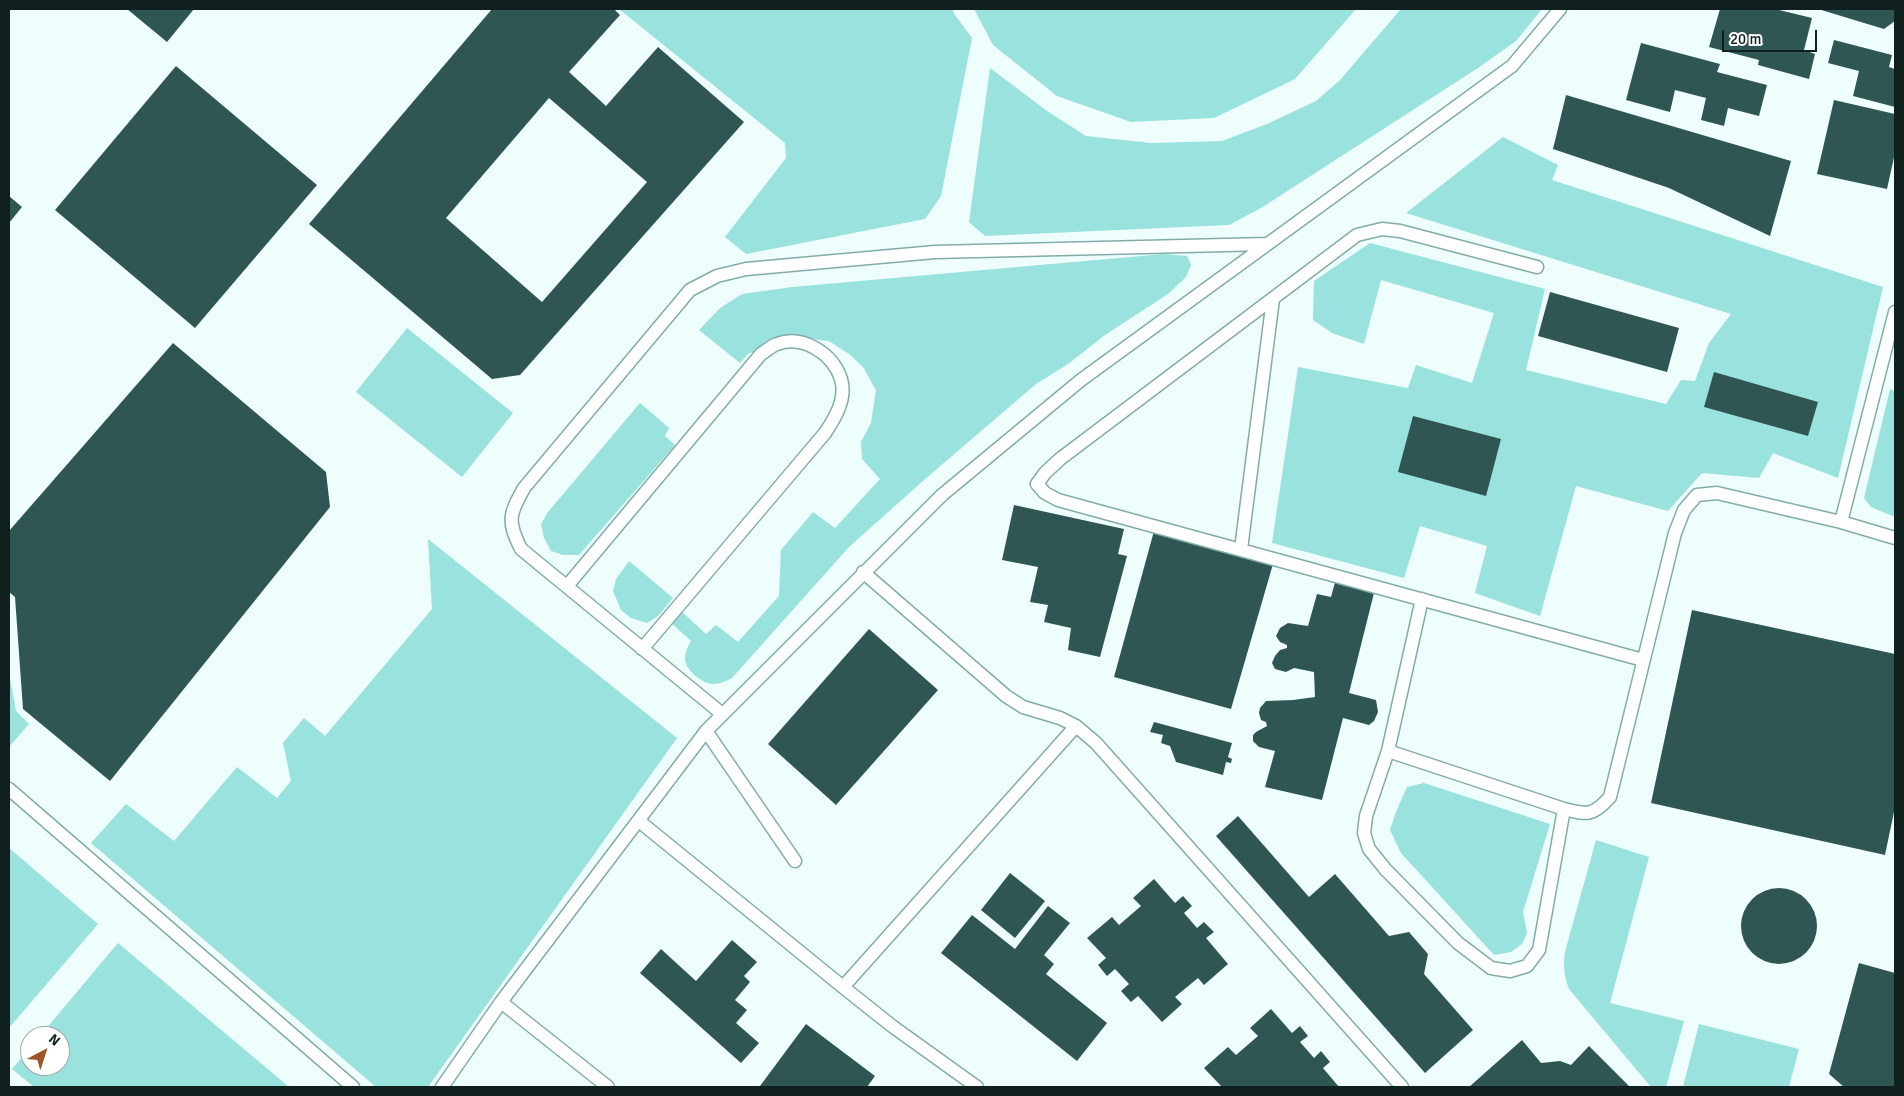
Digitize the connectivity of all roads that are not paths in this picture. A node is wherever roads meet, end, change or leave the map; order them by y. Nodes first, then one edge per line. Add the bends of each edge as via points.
1 (1560, 9) edge
2 (1267, 244) junction
3 (1537, 267) dead end
4 (1273, 299) junction
5 (1895, 312) edge
6 (1841, 522) junction
7 (1895, 538) edge
8 (1241, 549) junction
9 (863, 572) junction
10 (567, 586) junction
11 (1422, 599) junction
12 (642, 649) junction
13 (1643, 660) junction
14 (721, 713) junction
15 (1076, 726) junction
16 (706, 730) junction
17 (1388, 751) junction
18 (9, 790) edge
19 (1564, 809) junction
20 (639, 821) junction
21 (795, 861) dead end
22 (843, 988) junction
23 (501, 1002) junction
24 (604, 1086) edge
25 (353, 1087) edge
26 (442, 1087) edge
27 (977, 1087) edge
28 (1402, 1087) edge

1 - 2 lane via 1512,66
2 - 9 lane via 1081,380 942,495
2 - 10 lane via 935,252 746,269 717,276 690,290 524,488 513,508 511,528 521,549
3 - 4 lane via 1382,229 1357,235
4 - 8 lane
4 - 8 lane via 1060,459 1037,484 1044,493 1058,500
5 - 6 lane
6 - 7 lane
6 - 13 lane via 1717,493 1698,495 1684,510 1674,533
8 - 11 lane
9 - 14 lane
9 - 15 lane via 1006,696 1023,707
10 - 12 lane
10 - 12 lane via 761,354 777,344 797,342 815,347 831,360 841,380 841,400 836,417
11 - 13 lane
11 - 17 lane
12 - 14 lane
13 - 19 lane via 1610,797 1599,810 1584,814
14 - 16 lane
15 - 22 lane
15 - 28 lane via 1096,743
16 - 20 lane
16 - 21 lane
17 - 19 lane
17 - 19 lane via 1366,816 1364,833 1369,849 1458,943 1491,968 1510,971 1526,966 1539,950
18 - 25 lane
20 - 22 lane
20 - 23 lane
22 - 27 lane
23 - 24 lane
23 - 26 lane

